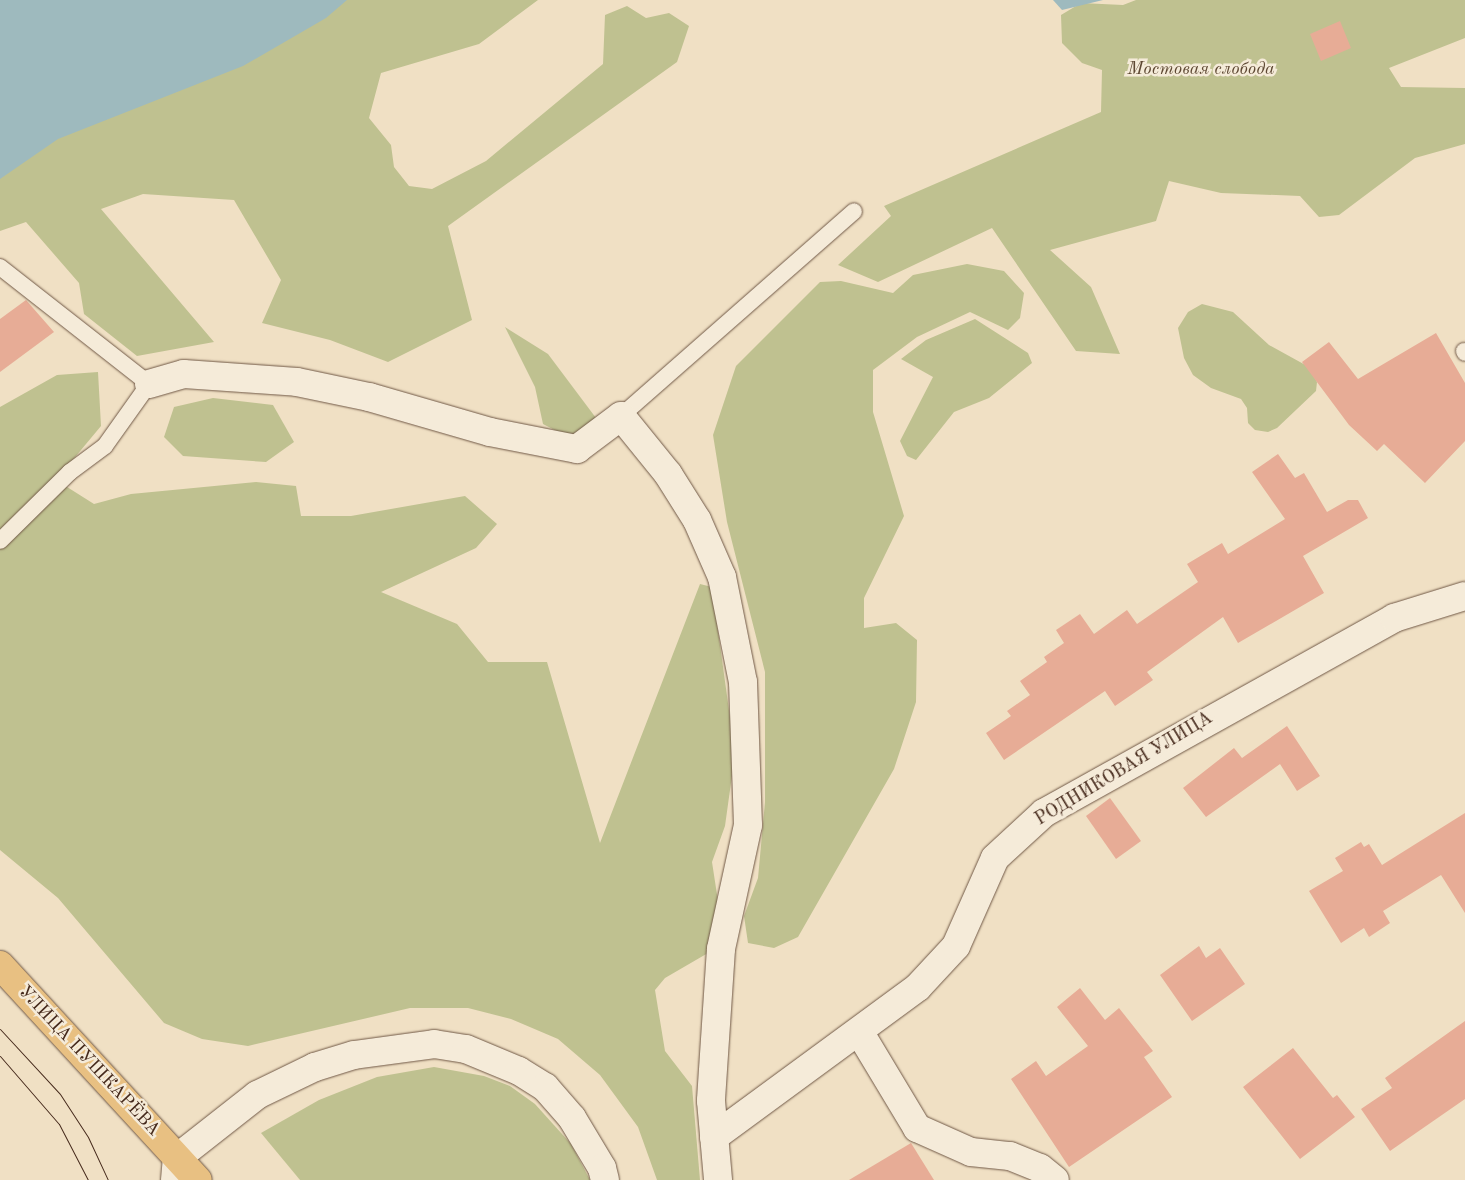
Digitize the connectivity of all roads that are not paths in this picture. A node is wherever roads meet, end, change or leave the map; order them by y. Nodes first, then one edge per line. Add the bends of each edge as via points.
1 (854, 211) dead end
2 (0, 267) edge
3 (149, 384) junction
4 (621, 416) junction
5 (0, 541) edge
6 (1465, 596) edge
7 (0, 965) edge
8 (860, 1033) junction
9 (714, 1137) junction
10 (176, 1169) edge
11 (198, 1180) edge
12 (604, 1180) edge
13 (718, 1180) edge
14 (1055, 1180) edge

1 - 4 lane
2 - 3 lane
3 - 4 street via 184,374 297,382 369,397 490,432 577,449
3 - 5 lane via 105,446 70,472
4 - 9 street via 668,474 696,520 722,577 743,682 748,825 721,949 712,1101
6 - 8 street, РОДНИКОВАЯ УЛИЦА via 1394,618 1044,813 995,858 956,946 918,987
7 - 10 main road, УЛИЦА ПУШКАРЁВА
8 - 9 street, РОДНИКОВАЯ УЛИЦА
8 - 14 street via 917,1128 971,1152 1010,1156 1040,1168
9 - 13 street
10 - 11 main road, УЛИЦА ПУШКАРЁВА
10 - 12 street via 257,1095 316,1067 392,1047 434,1044 466,1049 519,1070 544,1088 572,1118 602,1168

